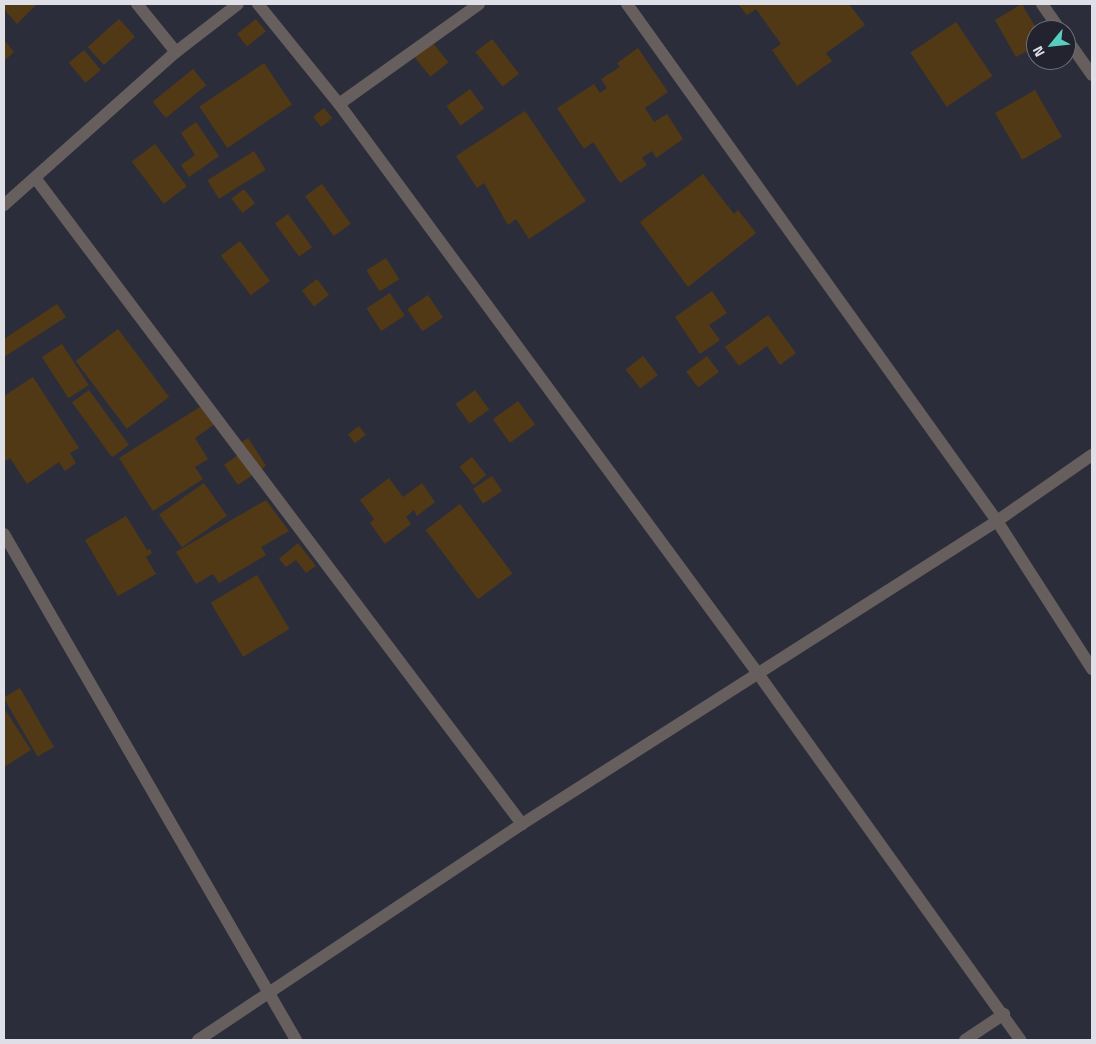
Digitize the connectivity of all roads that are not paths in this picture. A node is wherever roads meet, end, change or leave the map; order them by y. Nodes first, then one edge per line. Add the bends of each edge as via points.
1 (137, 4) edge
2 (238, 4) edge
3 (258, 4) edge
4 (479, 4) edge
5 (627, 4) edge
6 (1042, 4) edge
7 (1053, 20) edge
8 (176, 52) junction
9 (1076, 52) edge
10 (1092, 75) edge
11 (339, 104) junction
12 (36, 179) junction
13 (4, 206) edge
14 (1092, 455) edge
15 (997, 521) junction
16 (4, 534) edge
17 (1092, 669) edge
18 (759, 675) junction
19 (522, 824) junction
20 (268, 994) junction
21 (1004, 1014) junction
22 (198, 1040) edge
23 (296, 1040) edge
24 (965, 1040) edge
25 (1020, 1040) edge

1 - 8 street
2 - 8 street
3 - 11 street
4 - 11 street
5 - 15 street
6 - 7 street
8 - 12 street
9 - 10 street
11 - 18 street
12 - 13 street
12 - 19 street
14 - 15 street
15 - 17 street
15 - 18 street
16 - 20 street
18 - 19 street
18 - 21 street
19 - 20 street
20 - 22 street
20 - 23 street
21 - 24 street
21 - 25 street

